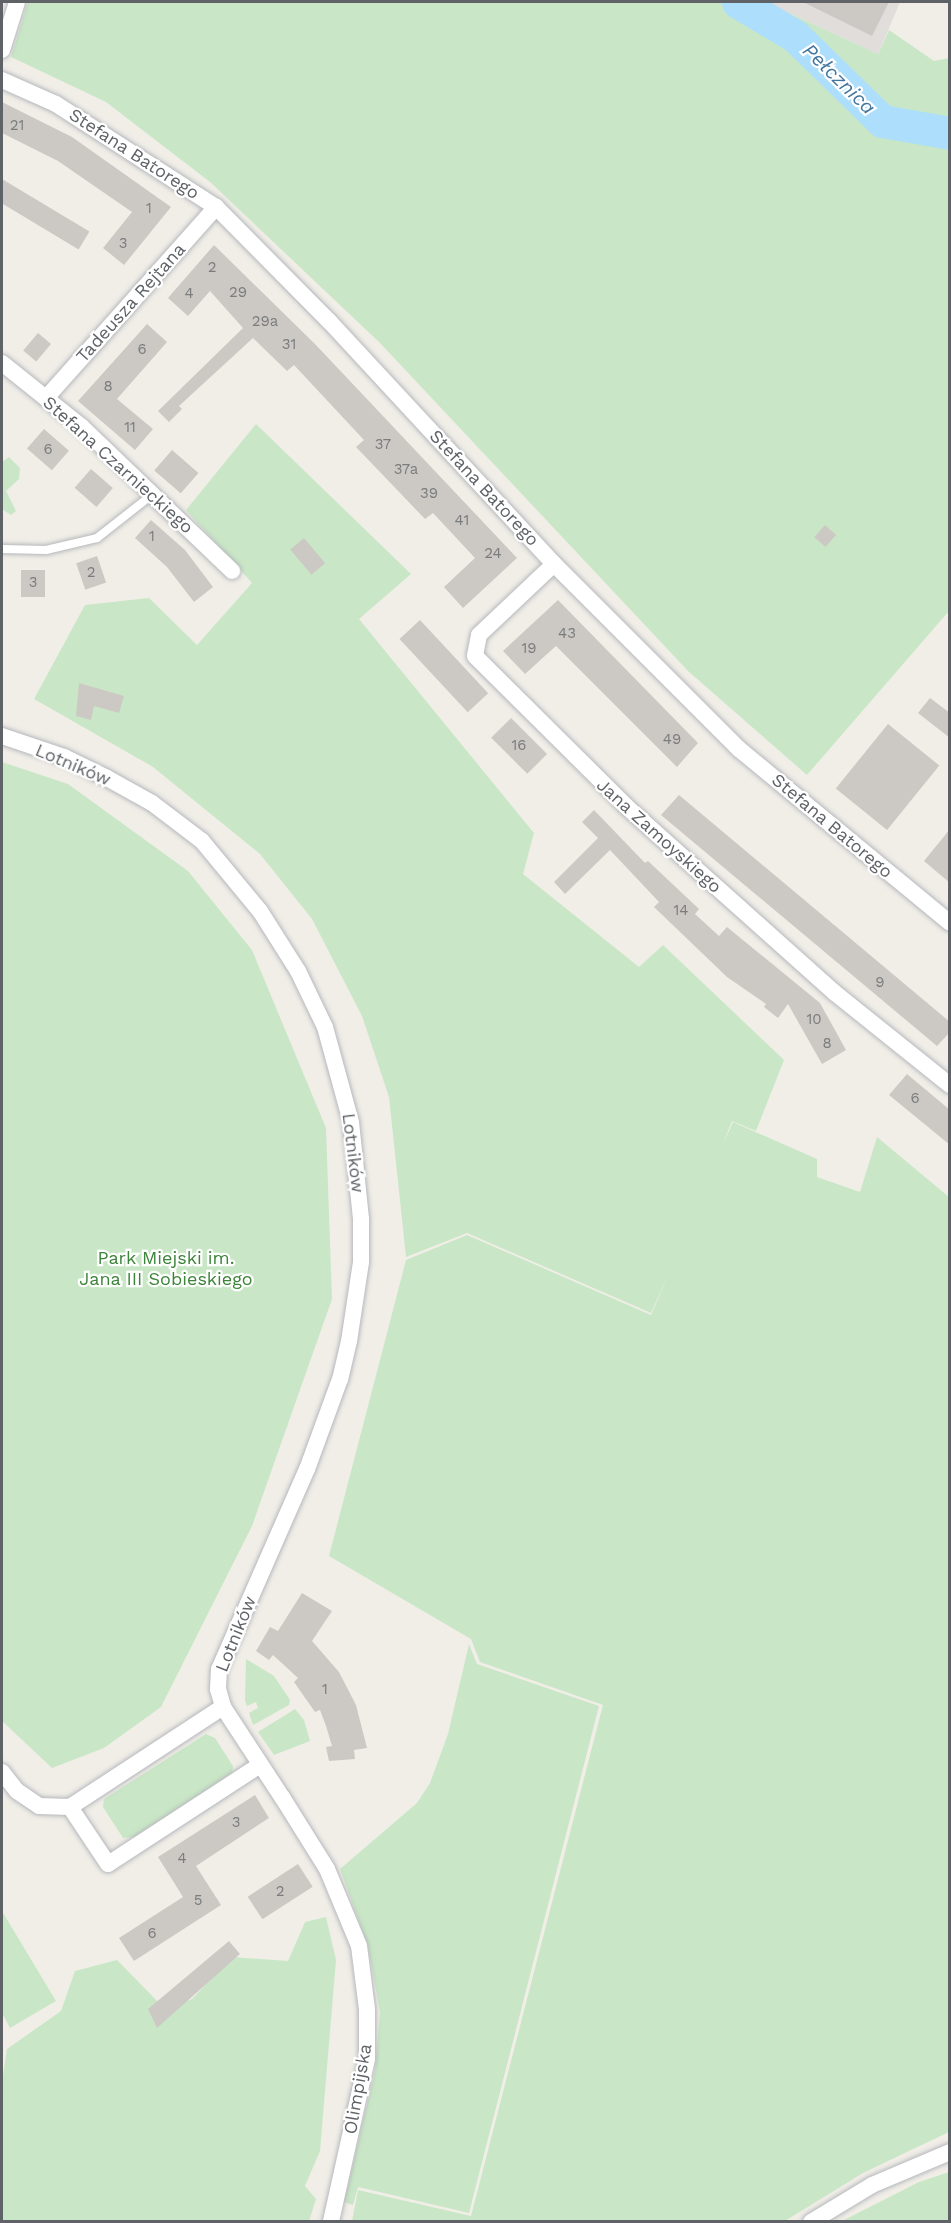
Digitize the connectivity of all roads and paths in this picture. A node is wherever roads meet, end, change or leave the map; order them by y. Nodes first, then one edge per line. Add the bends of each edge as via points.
1 (17, 2) edge
2 (2, 50) edge
3 (2, 80) edge
4 (216, 207) junction
5 (2, 363) edge
6 (46, 398) junction
7 (153, 494) junction
8 (2, 549) edge
9 (554, 564) junction
10 (232, 571) dead end
11 (2, 736) edge
12 (950, 923) edge
13 (950, 1085) edge
14 (223, 1707) junction
15 (260, 1765) junction
16 (2, 1772) edge
17 (70, 1807) junction
18 (950, 2152) edge
19 (331, 2222) edge
20 (811, 2222) edge

1 - 2 street
3 - 4 street, Stefana Batorego via 56,104
4 - 6 street, Tadeusza Rejtana
4 - 9 street, Stefana Batorego via 329,321
5 - 6 street, Stefana Czarnieckiego
6 - 7 street, Stefana Czarnieckiego
7 - 8 lane via 98,538 46,550
7 - 10 street, Stefana Czarnieckiego
9 - 12 street, Stefana Batorego via 739,749
9 - 13 street, Jana Zamoyskiego via 479,635 475,656 628,808 835,993
11 - 14 street, Lotników via 64,757 107,778 152,803 202,841 260,911 298,971 325,1027 351,1122 361,1241 349,1341 340,1379 307,1468 219,1669 218,1689
14 - 15 street, Olimpijska
14 - 17 street
15 - 17 street via 108,1864
15 - 19 street, Olimpijska via 332,1878 349,1914 365,1978 367,2059
16 - 17 street via 17,1791 39,1806
18 - 20 street via 872,2185

